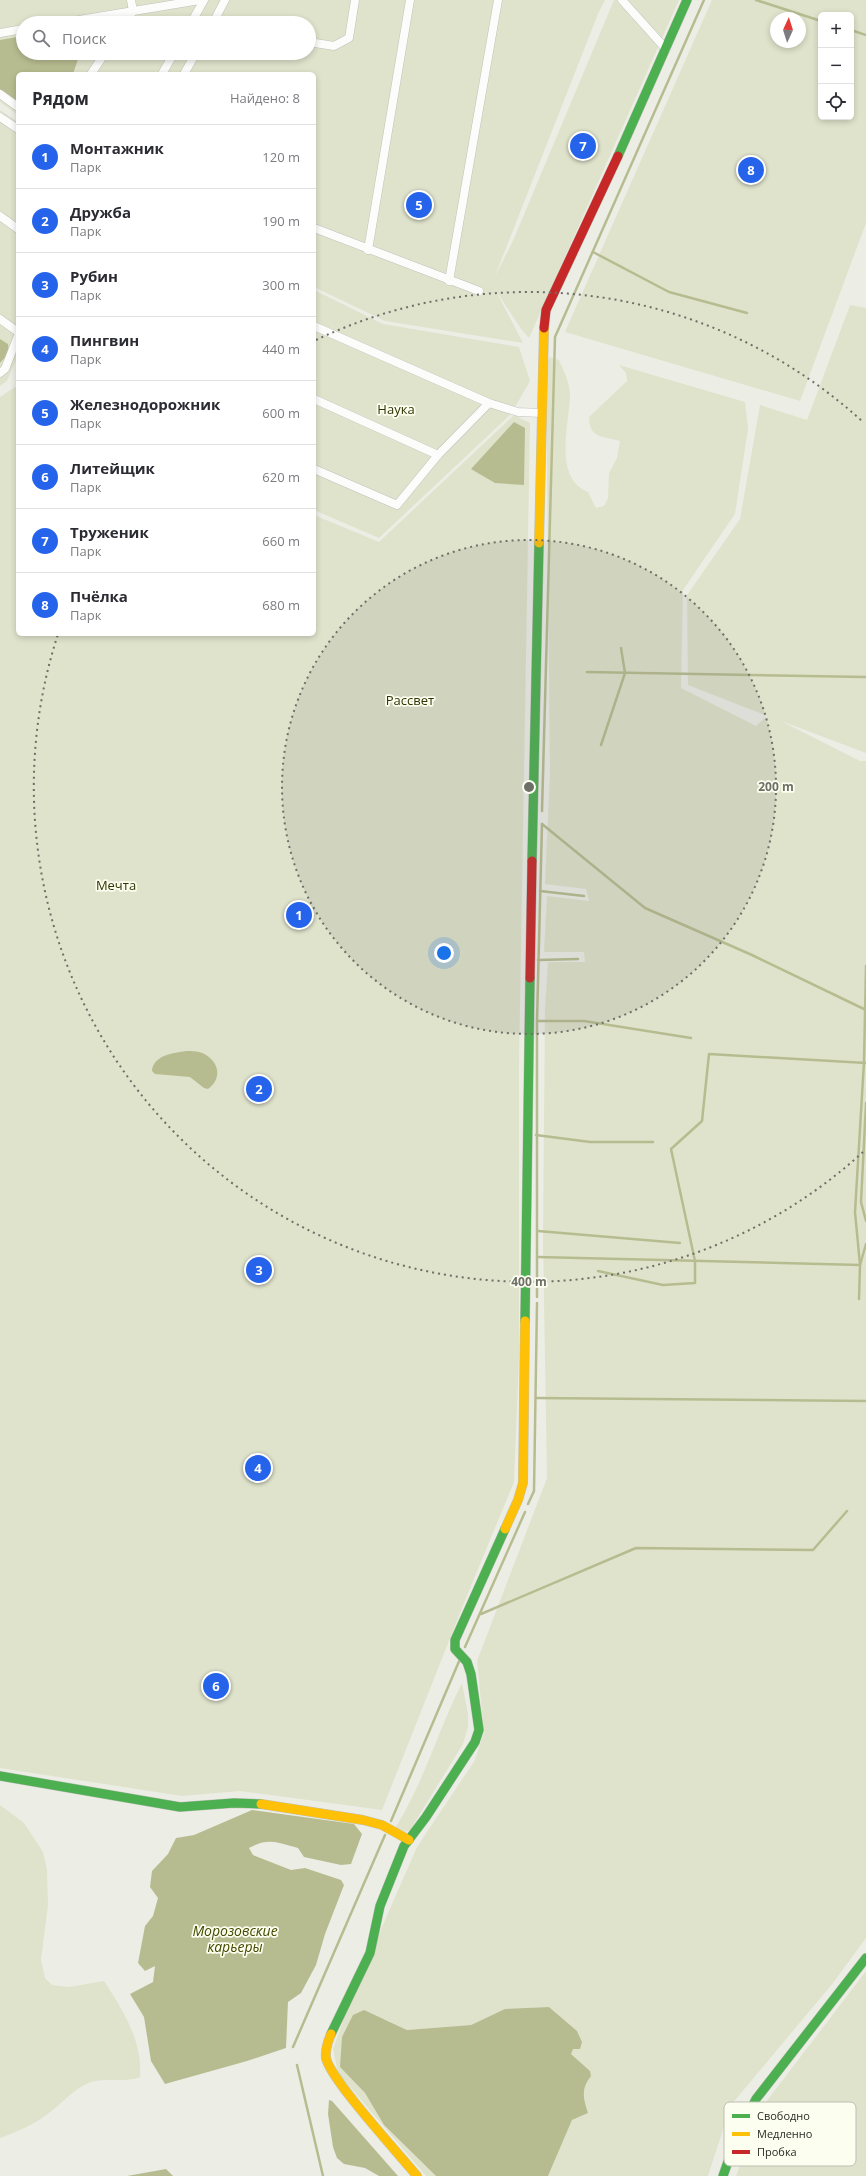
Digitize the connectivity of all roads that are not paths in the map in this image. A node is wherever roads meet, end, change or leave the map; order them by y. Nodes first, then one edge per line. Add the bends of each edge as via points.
1 (131, 0) edge
2 (200, 0) edge
3 (204, 0) edge
4 (225, 0) edge
5 (355, 0) edge
6 (410, 0) edge
7 (498, 0) edge
8 (622, 0) edge
9 (686, 0) edge
10 (133, 11) junction
11 (103, 16) edge
12 (130, 16) edge
13 (195, 16) edge
14 (217, 16) edge
15 (16, 30) edge
16 (0, 33) edge
17 (316, 43) edge
18 (666, 49) junction
19 (100, 60) edge
20 (170, 60) edge
21 (192, 60) edge
22 (92, 72) edge
23 (163, 72) edge
24 (185, 72) edge
25 (0, 94) edge
26 (16, 106) edge
27 (0, 116) edge
28 (16, 128) edge
29 (0, 216) edge
30 (16, 228) edge
31 (316, 229) edge
32 (368, 250) junction
33 (449, 281) junction
34 (479, 291) dead end
35 (0, 319) edge
36 (316, 327) edge
37 (16, 331) edge
38 (16, 341) edge
39 (0, 373) edge
40 (316, 400) edge
41 (489, 403) junction
42 (541, 413) junction
43 (438, 455) junction
44 (316, 470) edge
45 (0, 1776) edge
46 (409, 1840) junction
47 (866, 1958) edge
48 (754, 2102) edge
49 (726, 2166) edge
50 (417, 2176) edge
51 (723, 2176) edge

1 - 10 street
2 - 10 street
3 - 13 street
4 - 14 street
5 - 17 street via 349,38 334,46
6 - 32 street
7 - 33 street
8 - 18 street
9 - 18 street
10 - 11 street
10 - 12 street
15 - 16 street
18 - 42 street via 546,310
19 - 22 street
20 - 23 street
21 - 24 street
25 - 26 street
27 - 28 street
29 - 30 street
31 - 32 street
32 - 33 street
33 - 34 street
35 - 37 street
36 - 41 street
38 - 39 street via 5,369
40 - 43 street
41 - 42 street via 518,412
41 - 43 street
42 - 46 street via 532,775 523,1483 518,1500 455,1640 455,1649 467,1662 472,1674 479,1730 475,1742
43 - 44 street via 397,505
45 - 46 street via 180,1807 255,1803 363,1820 382,1825
46 - 50 street via 404,1846 380,1906 370,1953 327,2043 326,2058 336,2078
47 - 48 street
49 - 51 street

